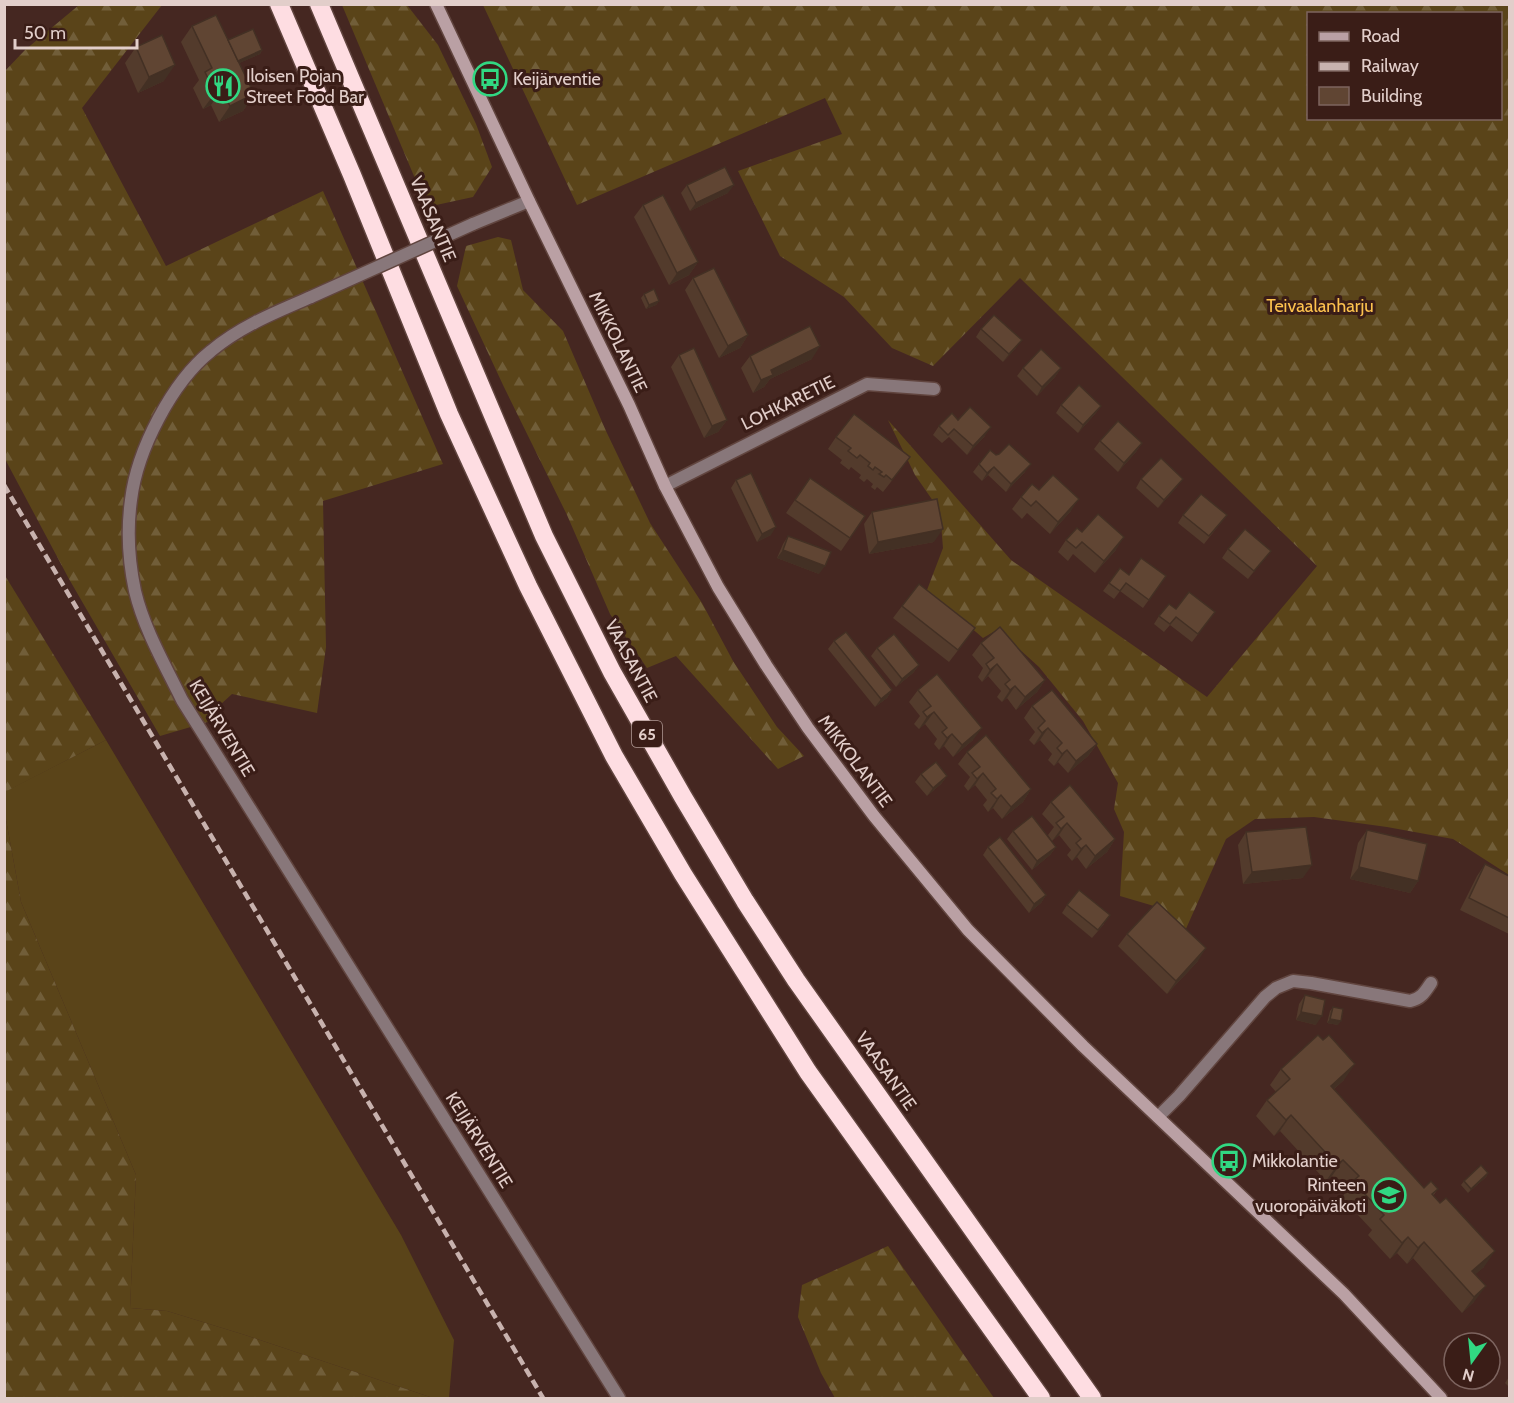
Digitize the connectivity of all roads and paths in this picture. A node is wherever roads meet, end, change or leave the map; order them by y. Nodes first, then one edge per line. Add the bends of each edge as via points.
1 (279, 4) edge
2 (319, 4) edge
3 (436, 4) edge
4 (529, 201) junction
5 (934, 389) dead end
6 (665, 486) junction
7 (1431, 983) dead end
8 (1158, 1117) junction
9 (619, 1398) edge
10 (1041, 1398) edge
11 (1092, 1398) edge
12 (1441, 1398) edge

1 - 10 highway, 65 via 449,414 528,586 614,756 808,1072
2 - 11 highway, VAASANTIE / 65 via 544,536 612,672 745,902 796,980
3 - 4 main road, MIKKOLANTIE
4 - 6 main road, MIKKOLANTIE
4 - 9 street, KEIJÄRVENTIE, bridge via 266,316 210,351 185,376 146,446 131,500 131,570 148,628 182,700
5 - 6 street, LOHKARETIE via 867,384
6 - 8 main road, MIKKOLANTIE via 718,587 766,665 874,816 968,930
7 - 8 street via 1424,994 1410,1001 1293,981 1276,988
8 - 12 main road, MIKKOLANTIE via 1344,1294

